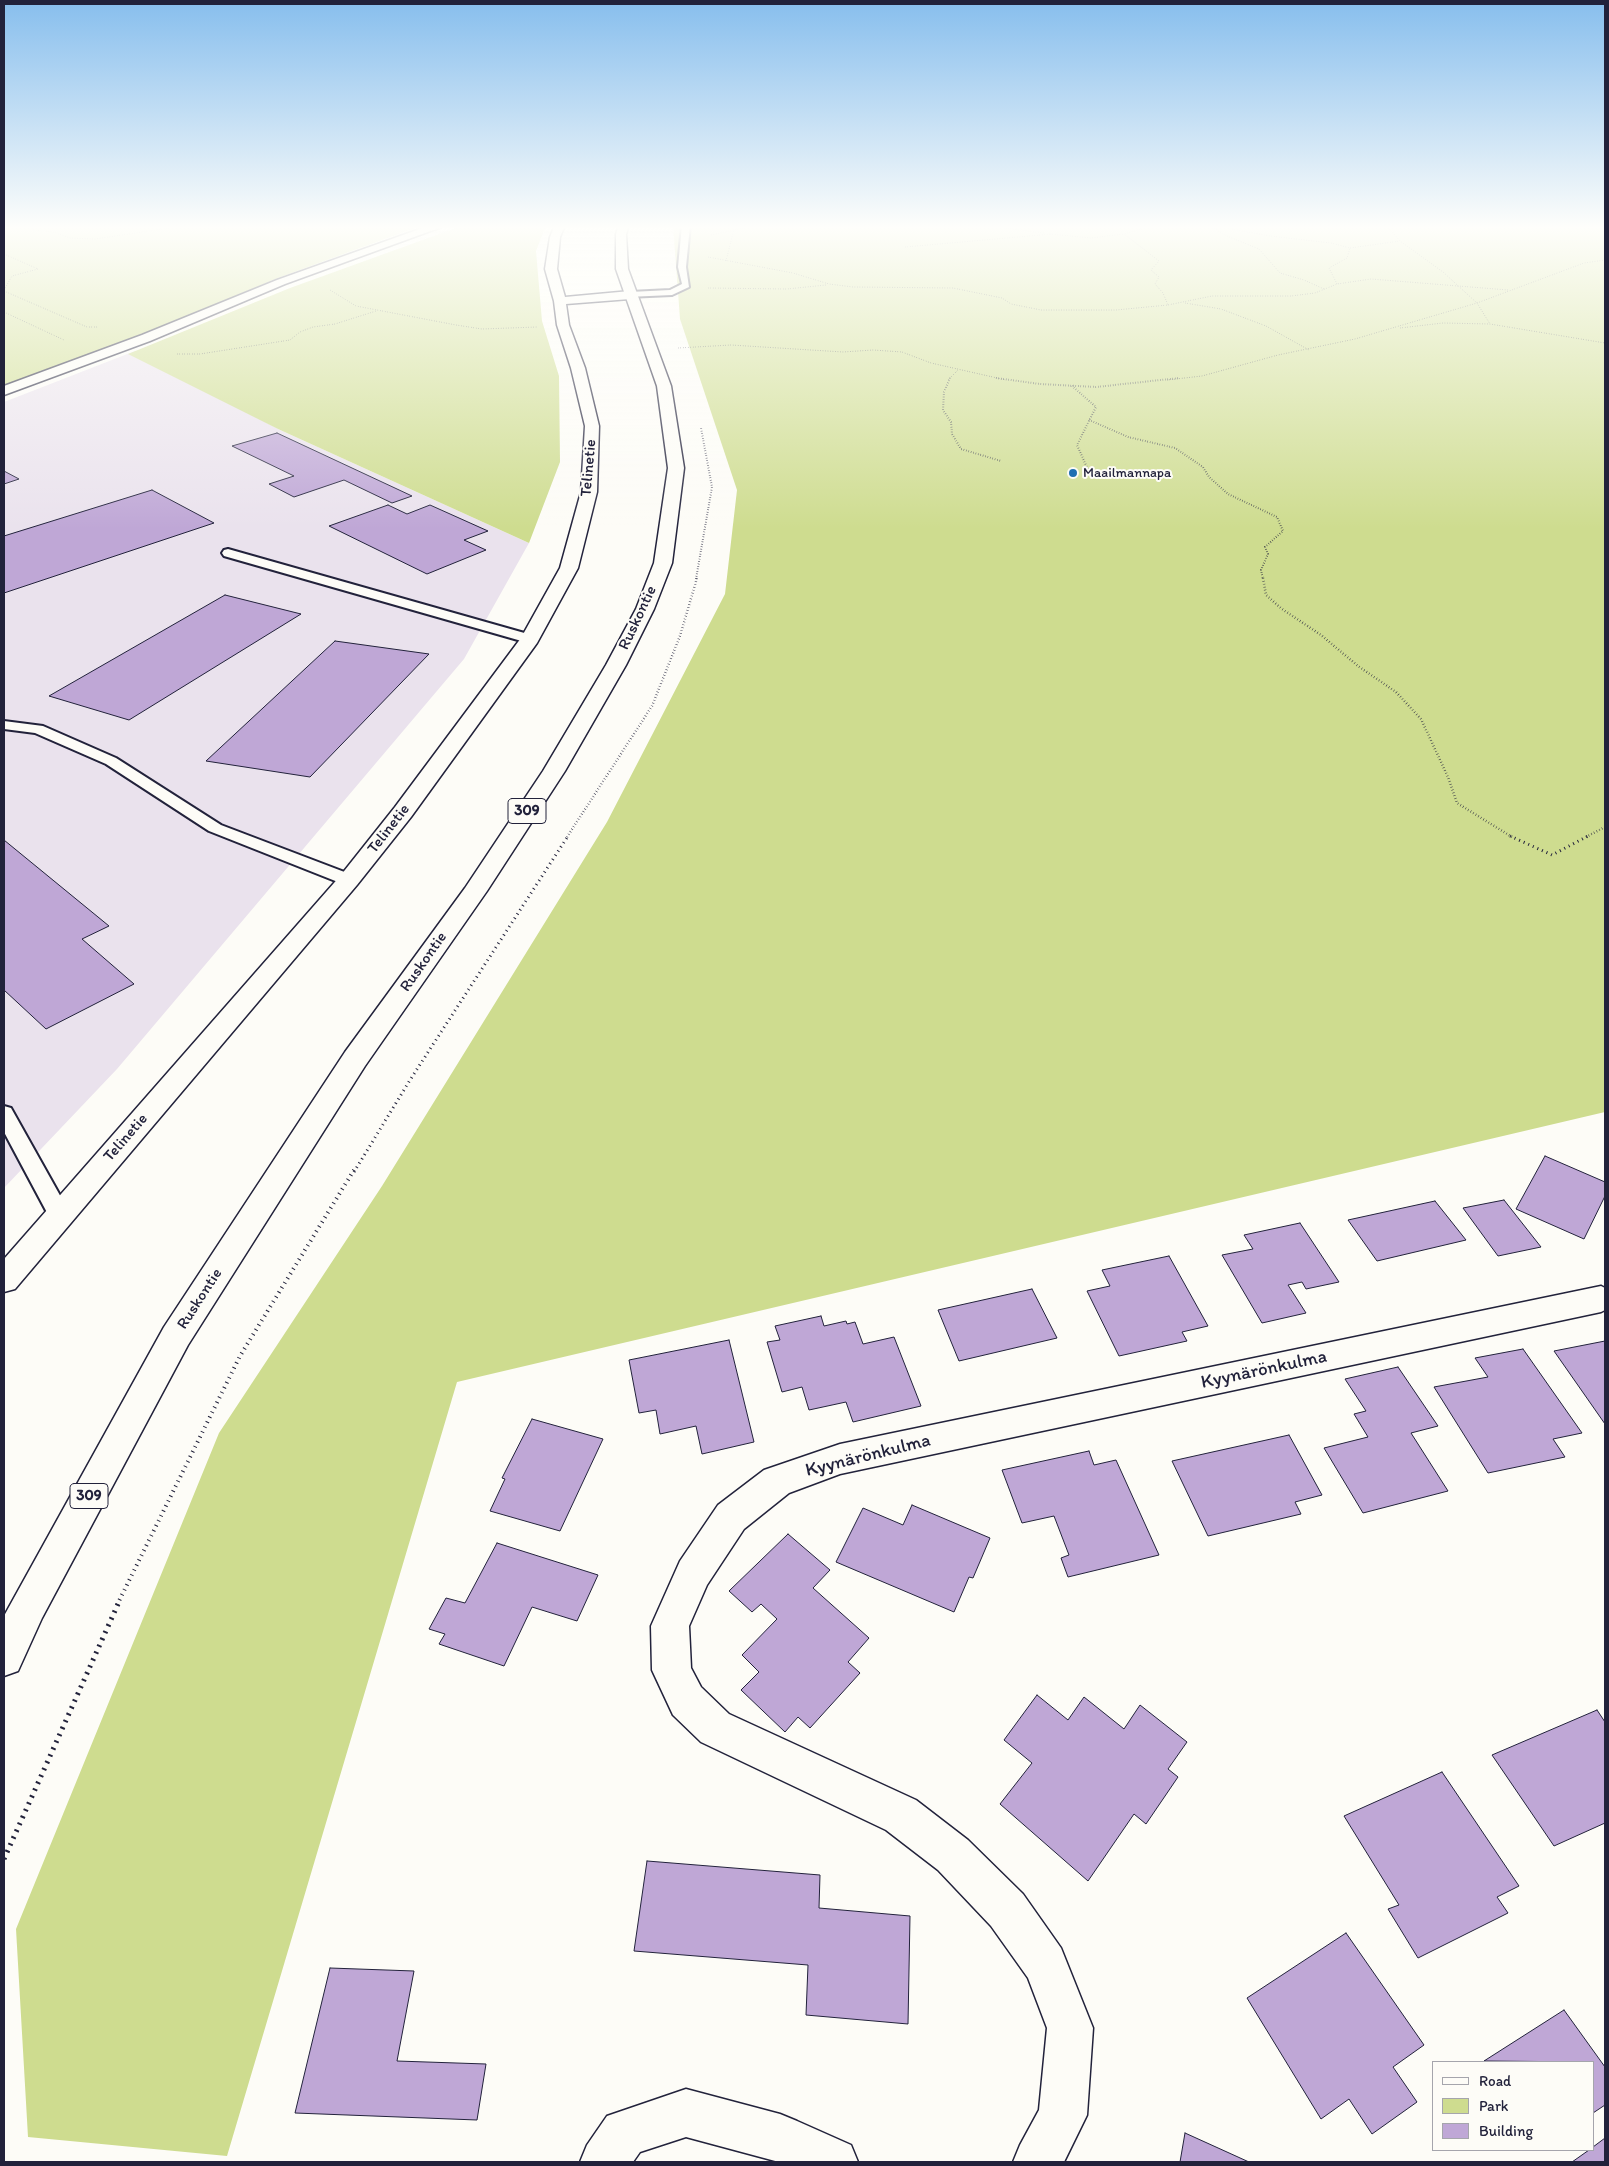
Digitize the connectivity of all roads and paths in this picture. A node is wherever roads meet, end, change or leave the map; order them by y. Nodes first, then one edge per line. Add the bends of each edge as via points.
1 (34, 326) edge
2 (173, 326) edge
3 (320, 326) edge
4 (466, 326) edge
5 (561, 326) edge
6 (563, 326) edge
7 (642, 326) edge
8 (665, 326) edge
9 (1266, 326) edge
10 (1402, 326) edge
11 (1417, 326) edge
12 (1503, 326) edge
13 (1393, 329) junction
14 (71, 343) dead end
15 (1605, 343) edge
16 (130, 344) junction
17 (1309, 350) junction
18 (958, 370) junction
19 (1071, 386) junction
20 (4, 391) edge
21 (698, 420) dead end
22 (1089, 420) junction
23 (1000, 461) dead end
24 (1089, 472) dead end
25 (228, 553) dead end
26 (530, 639) junction
27 (4, 724) edge
28 (1605, 826) edge
29 (349, 880) junction
30 (4, 1113) edge
31 (59, 1214) junction
32 (4, 1280) edge
33 (1602, 1298) dead end
34 (4, 1657) edge
35 (4, 1860) edge
36 (604, 2162) edge
37 (834, 2162) edge
38 (1036, 2162) edge

1 - 14 path
2 - 16 street
3 - 16 path via 300,332 290,340 200,354 171,354
4 - 5 path via 482,329
6 - 26 street, Telinetie via 578,368 592,426 589,492 569,568
7 - 34 street, Ruskontie / 309 via 664,386 676,468 663,563 645,610 554,770 475,891 355,1060 176,1336 29,1605
8 - 18 path via 673,348 731,345 902,352
9 - 17 path
10 - 13 path
11 - 13 path
12 - 15 path
13 - 17 path
16 - 20 street
17 - 19 path via 1202,376 1096,387
18 - 19 path via 993,378
18 - 23 path via 948,380 944,392 943,410 952,434 961,449
19 - 22 path via 1096,407
21 - 35 path via 712,487 706,526 697,577 680,636 652,706 410,1080 240,1356 115,1609
22 - 24 path via 1077,445
22 - 28 path via 1128,437 1175,448 1203,467 1228,494 1277,517 1283,531 1265,547 1268,554 1260,570 1266,595 1396,692 1421,719 1457,803 1517,840 1552,855
25 - 26 lane
26 - 29 street, Telinetie
27 - 29 lane via 38,729 111,761 215,828
29 - 31 street, Telinetie
30 - 31 lane
31 - 32 street, Telinetie
33 - 38 street, Kyynärönkulma via 840,1459 777,1481 731,1517 692,1573 670,1626 672,1670 687,1701 715,1728 900,1815 953,1855 1007,1910 1045,1964 1070,2028 1063,2115
36 - 37 street via 624,2133 686,2113 780,2138

